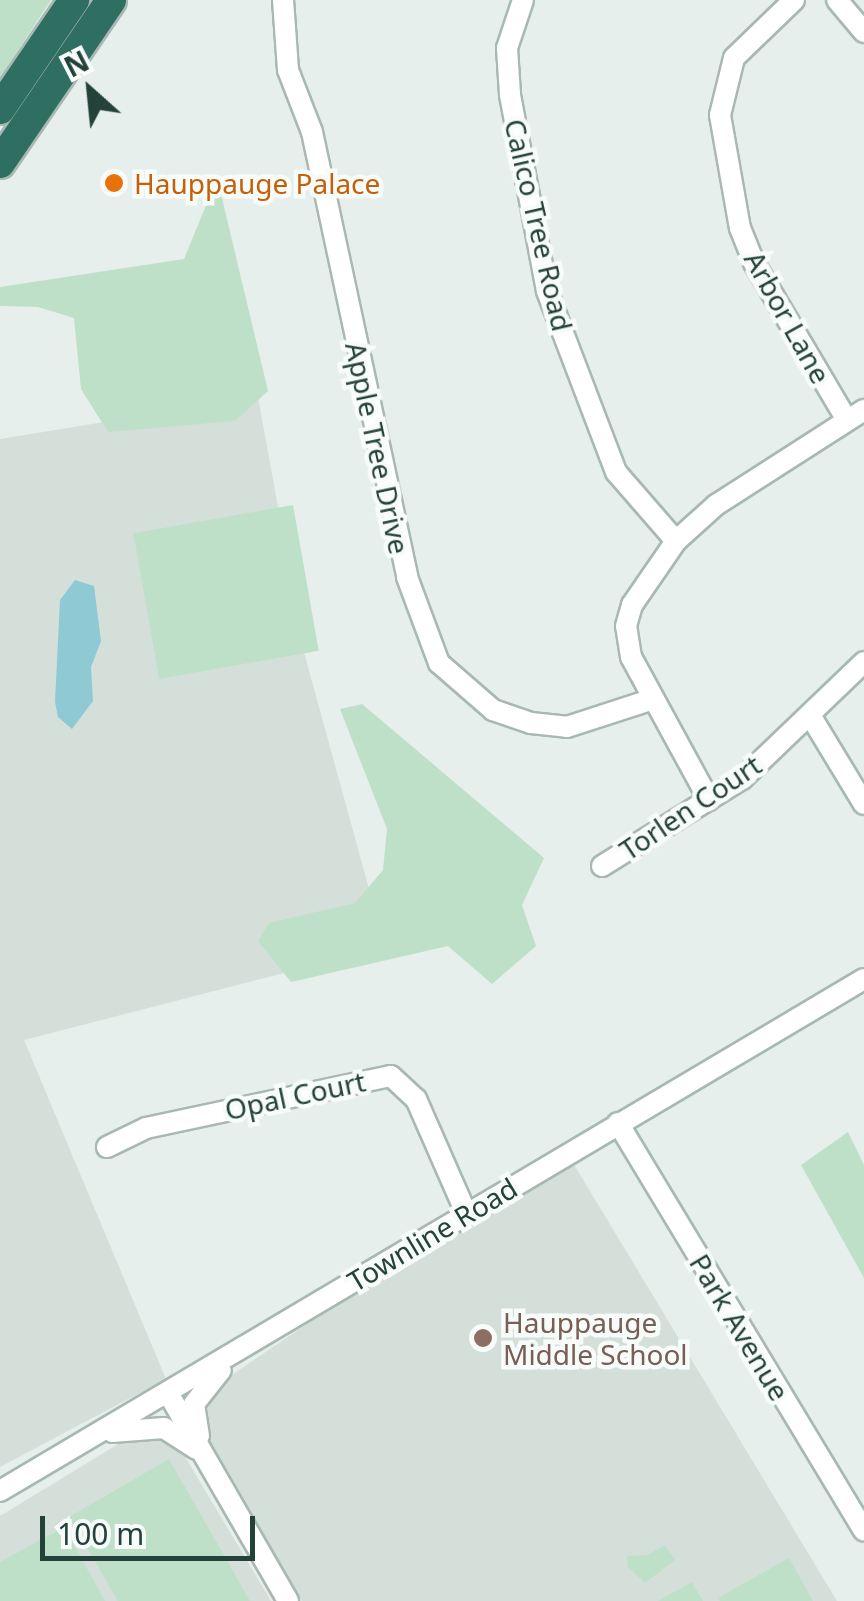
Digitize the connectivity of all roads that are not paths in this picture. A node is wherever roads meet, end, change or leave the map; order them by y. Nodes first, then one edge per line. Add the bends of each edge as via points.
1 (74, 0) edge
2 (111, 0) edge
3 (283, 0) edge
4 (523, 0) edge
5 (794, 0) edge
6 (836, 0) edge
7 (864, 32) edge
8 (0, 109) edge
9 (0, 164) edge
10 (855, 415) edge
11 (676, 541) junction
12 (864, 662) edge
13 (650, 700) junction
14 (810, 715) junction
15 (709, 800) junction
16 (864, 804) edge
17 (602, 866) dead end
18 (864, 978) edge
19 (618, 1122) junction
20 (107, 1148) dead end
21 (466, 1213) junction
22 (241, 1349) junction
23 (168, 1393) junction
24 (91, 1437) junction
25 (48, 1462) junction
26 (210, 1466) junction
27 (0, 1474) edge
28 (0, 1491) edge
29 (864, 1530) edge
30 (288, 1601) edge

1 - 8 highway
2 - 9 highway
3 - 13 street, Apple Tree Drive via 288,70 312,132 406,577 438,663 493,710 531,724 567,726
4 - 11 street, Calico Tree Road via 507,48 510,95 548,290 616,472
5 - 10 street, Arbor Lane via 734,58 720,115 740,228 754,263
6 - 7 street
10 - 11 street via 759,474
11 - 13 street via 644,581 626,626
12 - 14 street, Torlen Court
13 - 15 street
14 - 15 street, Torlen Court via 742,779
14 - 16 street
15 - 17 street, Torlen Court
18 - 19 street, Townline Road
19 - 21 street, Townline Road
19 - 29 street, Park Avenue
20 - 21 street, Opal Court via 146,1128 390,1076 416,1099
21 - 22 street, Townline Road
22 - 23 street, Townline Road
22 - 26 street via 194,1404
23 - 24 street, Townline Road
23 - 26 street
24 - 25 street, Townline Road
24 - 26 street via 164,1428
25 - 27 street
25 - 28 street, Townline Road
26 - 30 street

